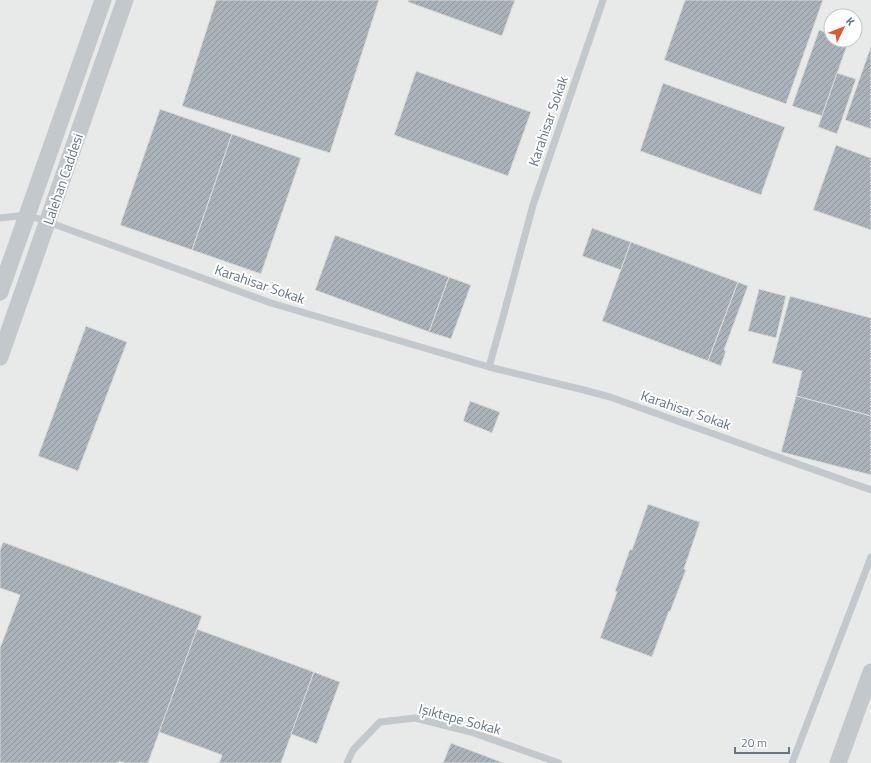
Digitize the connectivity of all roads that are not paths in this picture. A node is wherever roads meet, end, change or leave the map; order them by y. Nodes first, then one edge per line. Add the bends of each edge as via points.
1 (103, 0) edge
2 (126, 0) edge
3 (603, 0) edge
4 (27, 215) junction
5 (0, 218) edge
6 (48, 222) junction
7 (0, 292) edge
8 (0, 357) edge
9 (489, 367) junction
10 (871, 490) edge
11 (871, 557) edge
12 (871, 672) edge
13 (347, 763) edge
14 (559, 763) edge
15 (792, 763) edge
16 (838, 763) edge

1 - 4 street, Lalehan Caddesi
2 - 6 street, Lalehan Caddesi
3 - 9 lane, Karahisar Sokak via 533,205
4 - 5 lane
4 - 6 lane, Karahisar Sokak
4 - 7 street, Lalehan Caddesi
6 - 8 street, Lalehan Caddesi
6 - 9 lane, Karahisar Sokak via 271,302
9 - 10 lane, Karahisar Sokak via 610,398
11 - 15 lane
12 - 16 street
13 - 14 lane, Işıktepe Sokak via 353,750 380,722 415,718 470,732

